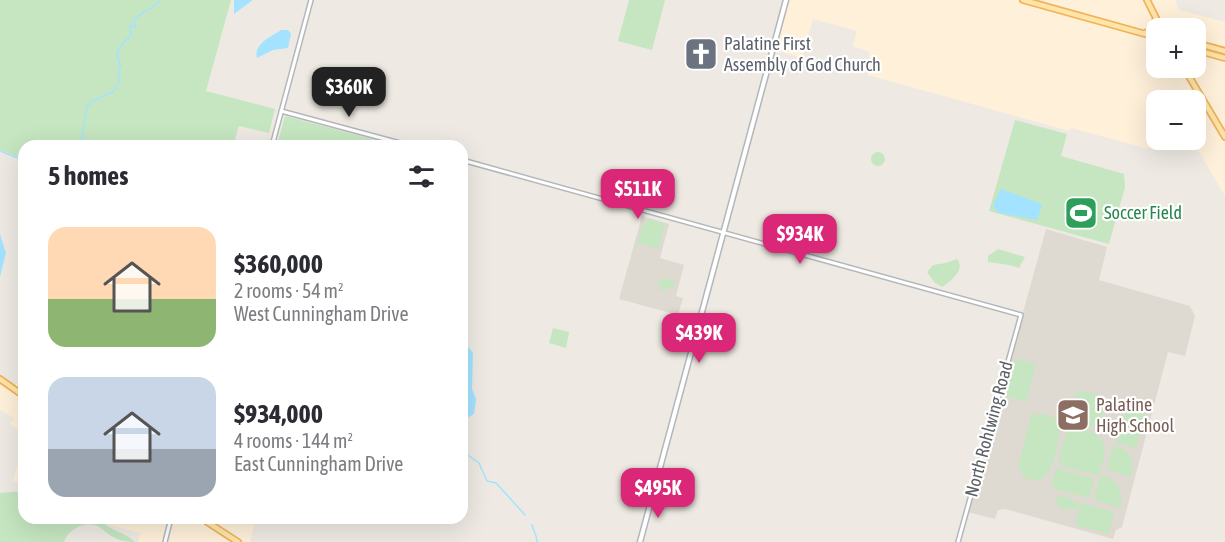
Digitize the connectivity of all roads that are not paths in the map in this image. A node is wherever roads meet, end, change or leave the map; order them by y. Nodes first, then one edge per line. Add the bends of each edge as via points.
1 (311, 0) edge
2 (786, 0) edge
3 (1023, 0) edge
4 (1147, 0) edge
5 (1156, 18) edge
6 (1141, 33) junction
7 (1146, 33) edge
8 (1146, 34) edge
9 (1206, 46) edge
10 (1225, 51) edge
11 (1206, 53) edge
12 (1225, 58) edge
13 (1190, 78) edge
14 (280, 111) junction
15 (1225, 136) edge
16 (273, 140) edge
17 (389, 140) edge
18 (468, 162) edge
19 (723, 232) junction
20 (0, 379) edge
21 (18, 392) edge
22 (170, 524) edge
23 (210, 524) edge
24 (165, 542) edge
25 (238, 542) edge
26 (640, 542) edge
27 (958, 542) edge

1 - 14 street
2 - 19 main road
3 - 6 main road
4 - 5 main road
6 - 7 main road
6 - 8 main road
9 - 10 main road
11 - 12 main road
13 - 15 main road
14 - 16 street
14 - 17 street
18 - 19 street
19 - 26 main road
19 - 27 street, North Rohlwing Road via 1021,315
20 - 21 main road
22 - 24 street
23 - 25 main road

